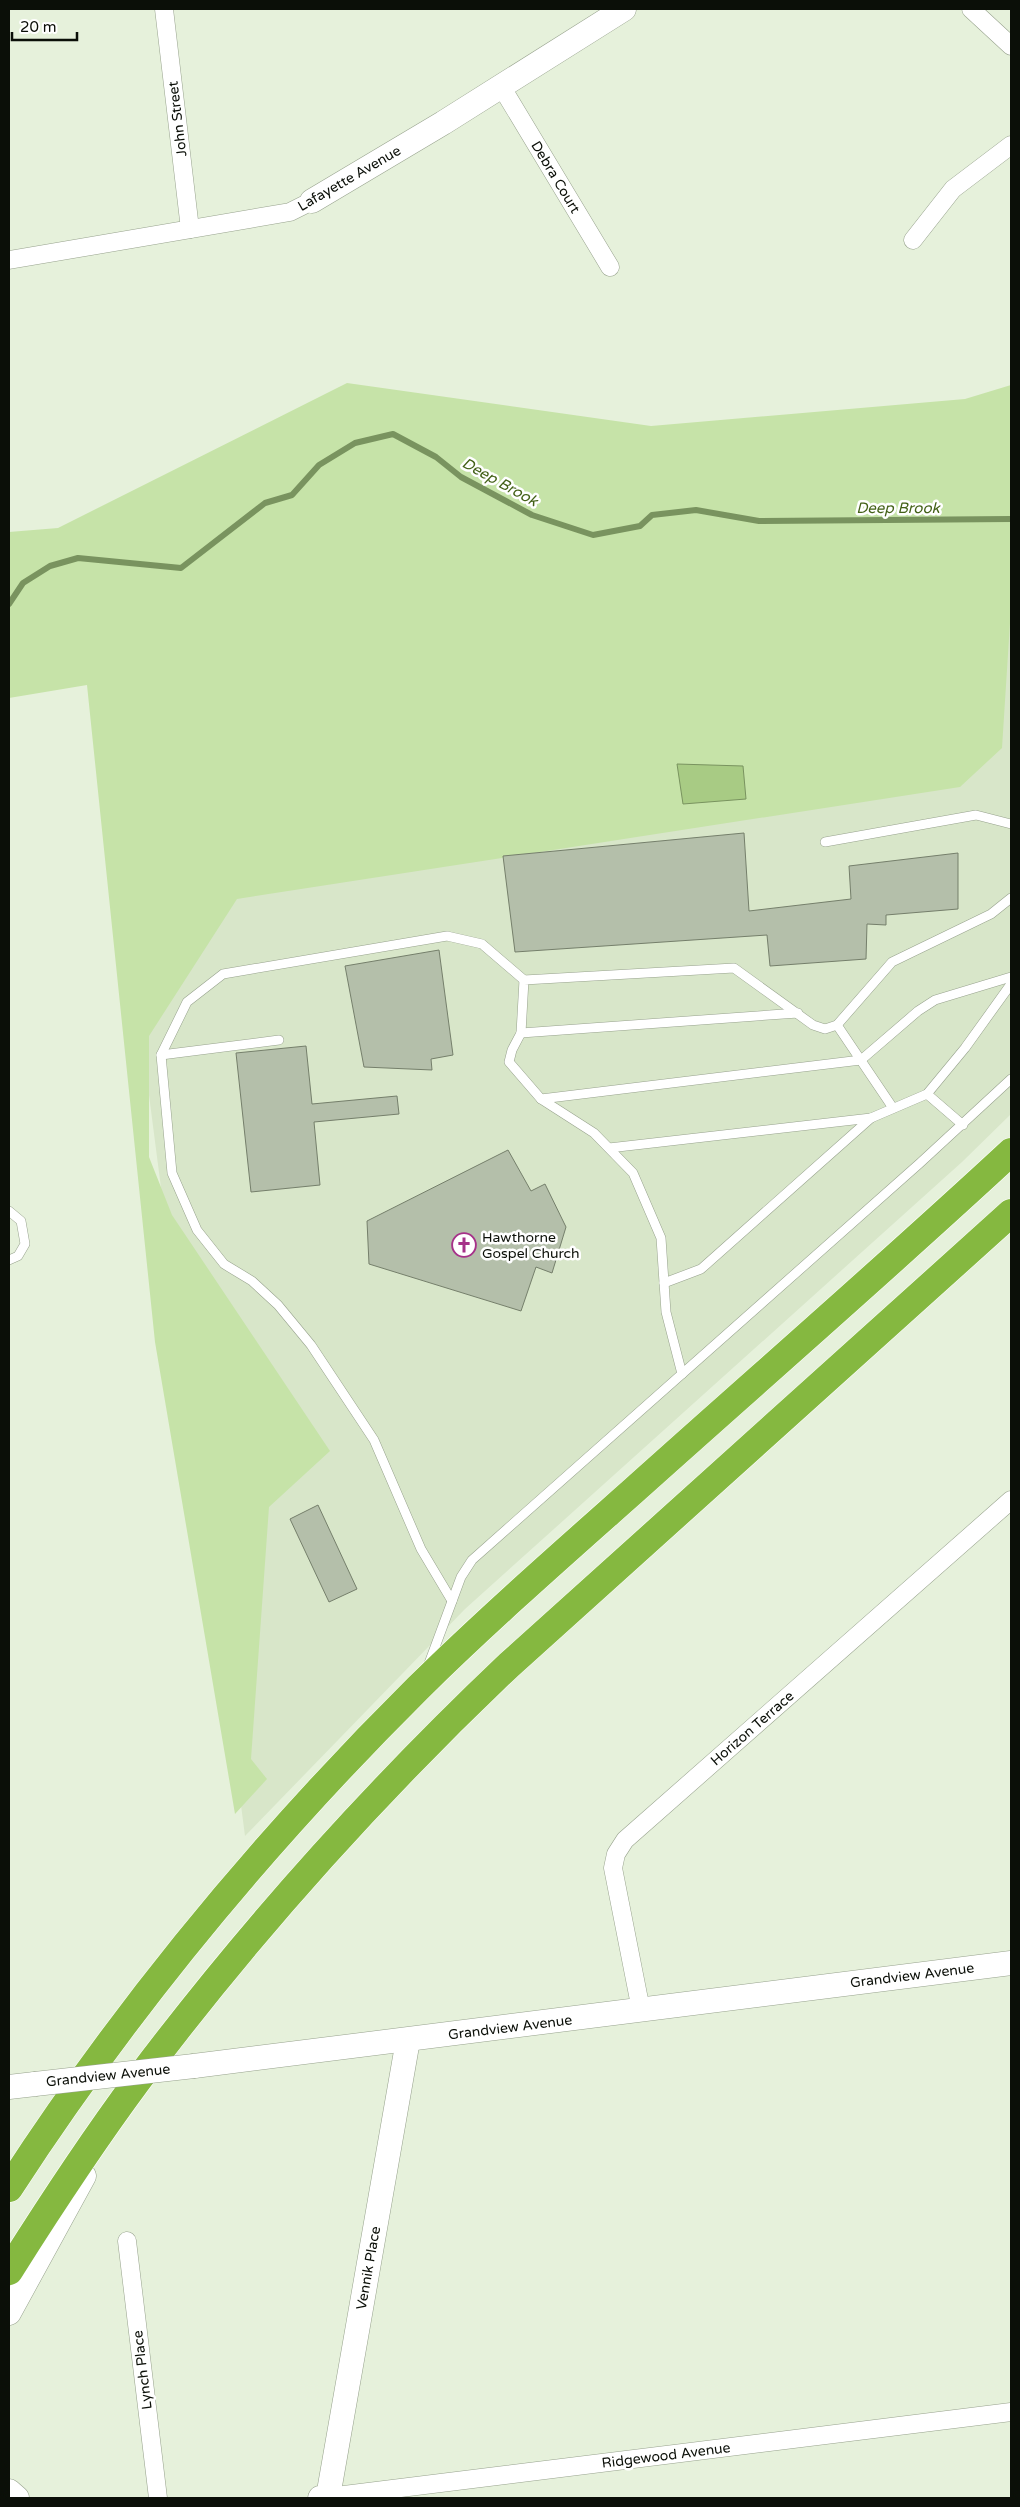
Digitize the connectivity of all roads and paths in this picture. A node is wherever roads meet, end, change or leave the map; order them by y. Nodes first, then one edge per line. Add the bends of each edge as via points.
1 (164, 9) edge
2 (624, 9) edge
3 (971, 9) edge
4 (1011, 46) edge
5 (501, 86) junction
6 (1011, 145) edge
7 (312, 201) joint
8 (190, 229) junction
9 (913, 240) dead end
10 (9, 260) edge
11 (610, 268) dead end
12 (1011, 824) edge
13 (825, 842) dead end
14 (1011, 898) edge
15 (1011, 977) edge
16 (524, 980) junction
17 (1011, 984) edge
18 (798, 1014) junction
19 (837, 1025) junction
20 (521, 1033) junction
21 (279, 1040) dead end
22 (160, 1055) junction
23 (861, 1060) junction
24 (1011, 1079) edge
25 (927, 1094) junction
26 (542, 1099) junction
27 (893, 1108) junction
28 (871, 1118) junction
29 (963, 1125) junction
30 (609, 1148) junction
31 (1011, 1152) edge
32 (9, 1211) edge
33 (1011, 1213) edge
34 (9, 1260) edge
35 (664, 1282) junction
36 (682, 1374) junction
37 (1011, 1500) edge
38 (452, 1601) junction
39 (418, 1688) junction
40 (1011, 1963) edge
41 (641, 2010) junction
42 (408, 2040) junction
43 (104, 2050) junction
44 (137, 2082) junction
45 (9, 2087) edge
46 (9, 2156) edge
47 (9, 2188) edge
48 (127, 2241) dead end
49 (9, 2270) edge
50 (9, 2313) edge
51 (1011, 2412) edge
52 (9, 2491) edge
53 (17, 2498) edge
54 (158, 2498) edge
55 (324, 2498) edge

1 - 8 street, John Street
2 - 5 street, Lafayette Avenue
3 - 4 street
5 - 7 street, Lafayette Avenue
5 - 11 street, Debra Court
6 - 9 street via 953,188
7 - 8 street, Lafayette Avenue via 290,212
8 - 10 street, Lafayette Avenue
12 - 13 lane via 976,815
14 - 19 lane via 991,914 892,962
15 - 23 lane via 935,1000
16 - 18 lane via 734,968
16 - 20 lane
16 - 22 lane via 482,944 447,936 223,974 187,1002
17 - 25 lane
18 - 19 lane via 825,1029
18 - 20 lane
19 - 23 lane
20 - 26 lane via 509,1062
21 - 22 lane
22 - 38 lane via 172,1173 197,1230 224,1264 252,1281 278,1305 311,1345 374,1440 421,1549
23 - 26 lane
23 - 27 lane
24 - 29 lane
25 - 27 lane
25 - 29 lane
26 - 30 lane via 594,1133
27 - 28 lane
28 - 30 lane
28 - 35 lane via 701,1269
29 - 36 lane
30 - 35 lane via 633,1173 661,1238
31 - 39 highway via 547,1568
32 - 34 lane via 21,1221 25,1244 18,1256
33 - 44 highway via 581,1598 455,1717 289,1893 237,1953
35 - 36 lane via 666,1312
36 - 38 lane via 472,1560
37 - 41 street, Horizon Terrace via 625,1840 616,1854 613,1868
38 - 39 lane
39 - 43 highway via 254,1862
40 - 41 street, Grandview Avenue
41 - 42 street, Grandview Avenue
42 - 45 street, Grandview Avenue, bridge
42 - 55 street, Vennik Place
43 - 46 highway
43 - 47 highway
44 - 49 highway
44 - 50 street
48 - 54 street, Lynch Place
51 - 55 street, Ridgewood Avenue
52 - 53 street

